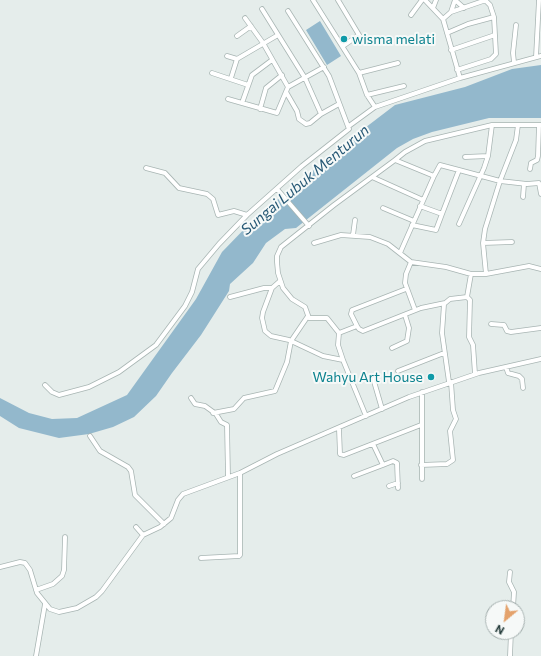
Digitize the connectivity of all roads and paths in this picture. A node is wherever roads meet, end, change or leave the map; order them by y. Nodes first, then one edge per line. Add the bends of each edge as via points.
1 (313, 0) edge
2 (338, 0) edge
3 (423, 0) edge
4 (436, 0) edge
5 (455, 0) edge
6 (485, 0) edge
7 (539, 0) edge
8 (433, 8) junction
9 (464, 8) junction
10 (262, 9) dead end
11 (288, 11) dead end
12 (451, 12) junction
13 (411, 15) dead end
14 (494, 17) junction
15 (245, 18) dead end
16 (443, 19) junction
17 (516, 25) dead end
18 (251, 26) junction
19 (447, 33) junction
20 (278, 35) junction
21 (495, 35) junction
22 (237, 36) dead end
23 (263, 43) junction
24 (343, 46) junction
25 (451, 50) junction
26 (227, 56) dead end
27 (539, 56) edge
28 (237, 59) junction
29 (272, 60) junction
30 (398, 63) dead end
31 (512, 63) junction
32 (324, 67) junction
33 (457, 70) junction
34 (212, 73) dead end
35 (359, 73) junction
36 (282, 75) junction
37 (231, 78) junction
38 (305, 78) junction
39 (460, 78) junction
40 (248, 85) junction
41 (404, 86) dead end
42 (288, 87) junction
43 (286, 92) junction
44 (367, 95) junction
45 (228, 99) dead end
46 (242, 103) junction
47 (339, 104) junction
48 (375, 107) junction
49 (260, 109) junction
50 (321, 114) junction
51 (492, 125) junction
52 (518, 125) junction
53 (540, 125) edge
54 (349, 126) junction
55 (488, 156) junction
56 (465, 157) dead end
57 (395, 160) junction
58 (146, 168) dead end
59 (530, 168) dead end
60 (459, 170) junction
61 (434, 176) junction
62 (479, 176) junction
63 (372, 177) junction
64 (500, 182) junction
65 (524, 184) junction
66 (278, 190) junction
67 (541, 194) edge
68 (524, 197) dead end
69 (423, 200) junction
70 (420, 206) junction
71 (383, 208) dead end
72 (442, 214) junction
73 (247, 215) junction
74 (355, 220) dead end
75 (414, 221) junction
76 (459, 224) dead end
77 (308, 225) junction
78 (412, 225) junction
79 (353, 235) junction
80 (512, 242) dead end
81 (314, 243) dead end
82 (483, 243) junction
83 (400, 253) junction
84 (410, 262) junction
85 (541, 269) edge
86 (471, 274) junction
87 (486, 274) junction
88 (280, 281) junction
89 (272, 288) junction
90 (406, 289) junction
91 (230, 297) dead end
92 (467, 297) junction
93 (445, 303) junction
94 (415, 310) junction
95 (404, 315) junction
96 (308, 316) junction
97 (491, 324) dead end
98 (357, 326) junction
99 (541, 328) edge
100 (339, 333) junction
101 (291, 341) junction
102 (392, 348) dead end
103 (444, 353) junction
104 (541, 359) edge
105 (343, 360) junction
106 (506, 367) junction
107 (398, 372) dead end
108 (475, 374) junction
109 (373, 378) dead end
110 (450, 382) junction
111 (45, 385) dead end
112 (524, 388) dead end
113 (422, 392) junction
114 (191, 398) dead end
115 (382, 409) junction
116 (213, 413) junction
117 (366, 416) junction
118 (421, 425) junction
119 (339, 429) junction
120 (90, 436) dead end
121 (373, 444) junction
122 (383, 465) junction
123 (421, 465) junction
124 (240, 473) junction
125 (228, 476) junction
126 (354, 476) dead end
127 (422, 479) dead end
128 (389, 486) dead end
129 (164, 524) junction
130 (136, 527) dead end
131 (143, 535) junction
132 (65, 537) dead end
133 (201, 558) dead end
134 (0, 567) edge
135 (510, 572) dead end
136 (36, 590) junction
137 (514, 600) edge
138 (45, 604) junction
139 (511, 640) edge
140 (36, 656) edge
141 (510, 656) edge

1 - 24 street
2 - 24 street via 359,35
3 - 8 street
3 - 13 street
4 - 8 street
5 - 9 street
5 - 12 street
6 - 9 street
6 - 14 street via 490,5
7 - 27 street
8 - 16 street
9 - 12 street
10 - 20 street
11 - 32 street
12 - 16 street
14 - 19 street
14 - 21 street
15 - 18 street
16 - 19 street
17 - 31 street
18 - 22 street
18 - 23 street
19 - 25 street
20 - 23 street
20 - 38 street
21 - 25 street
21 - 33 street via 494,57
23 - 28 street
23 - 29 street
24 - 35 street
25 - 33 street
26 - 28 street
27 - 31 street
28 - 37 street
29 - 36 street
29 - 40 street via 252,75
30 - 35 street
31 - 39 street
32 - 38 street
32 - 47 street
33 - 39 street
34 - 37 street
35 - 44 street
36 - 42 street
36 - 49 street via 266,88
37 - 40 street
38 - 42 street
38 - 50 street
39 - 48 street
40 - 46 street
41 - 44 street
42 - 43 street
43 - 49 street via 278,113
43 - 50 street via 301,122 310,123
44 - 48 street
45 - 46 street
46 - 49 street
47 - 50 street
47 - 54 street
48 - 54 street
51 - 52 street
51 - 55 street
51 - 57 street via 425,141
52 - 53 street
52 - 64 street via 516,140
53 - 59 street via 538,156
54 - 66 street via 347,131 302,166
55 - 56 street
55 - 62 street
57 - 61 street
57 - 63 street
58 - 73 street via 165,173 179,188 207,194 213,199 218,215 234,211
60 - 61 street via 440,165
60 - 62 street
60 - 72 street
61 - 69 street
62 - 64 street
62 - 76 street
63 - 69 street
63 - 77 street
64 - 65 street
64 - 82 street via 484,229
65 - 67 street via 539,183
65 - 68 street
66 - 73 street
66 - 77 street
69 - 70 street
70 - 72 street
70 - 75 street
71 - 75 street
72 - 78 street via 436,230
73 - 111 street via 198,269 185,306 156,345 119,372 89,387 59,395
74 - 79 street
75 - 78 street
77 - 88 street via 281,248 277,256
78 - 83 street
79 - 81 street via 340,235
79 - 83 street via 379,239
80 - 82 street
82 - 87 street
83 - 84 street
84 - 86 street via 446,267
84 - 90 street via 405,278
85 - 87 street via 529,266
86 - 87 street
86 - 92 street
88 - 89 street
88 - 96 street via 288,295 305,307
89 - 91 street
89 - 101 street via 263,312 263,326 271,336
90 - 94 street
90 - 98 street via 352,310 351,314
92 - 93 street via 450,298
92 - 108 street via 470,301 469,337 473,348
93 - 94 street via 439,302
93 - 103 street via 442,322
94 - 95 street
95 - 98 street via 364,331
95 - 102 street via 409,328 407,340
96 - 100 street via 311,319 327,318
96 - 101 street
97 - 99 street via 504,325 507,331 511,332
98 - 100 street
100 - 105 street via 338,345
101 - 105 street via 323,356
101 - 116 street via 287,362 275,391 244,398 234,409
103 - 107 street
103 - 110 street
104 - 106 street
105 - 117 street
106 - 108 street
106 - 112 street via 508,373 522,379
108 - 110 street
109 - 115 street
110 - 113 street
110 - 123 street via 456,419 450,431 453,460 447,464
113 - 115 street
113 - 118 street
114 - 116 street via 196,404 205,406
115 - 117 street
116 - 125 street via 227,425
117 - 119 street
118 - 121 street
118 - 123 street
119 - 121 street via 342,455
119 - 124 street via 277,454
120 - 129 street via 100,451 128,467 136,495
121 - 122 street
122 - 126 street
122 - 128 street via 396,461 398,486
123 - 127 street
124 - 125 street
124 - 133 street via 240,554
125 - 129 street via 183,494 171,518
129 - 131 street
130 - 131 street
131 - 138 street via 110,582 96,597 82,606 59,612 51,610
132 - 136 street via 62,576 54,584
134 - 136 street via 25,563
135 - 137 street via 509,582 514,592
136 - 138 street
138 - 140 street
139 - 141 street

